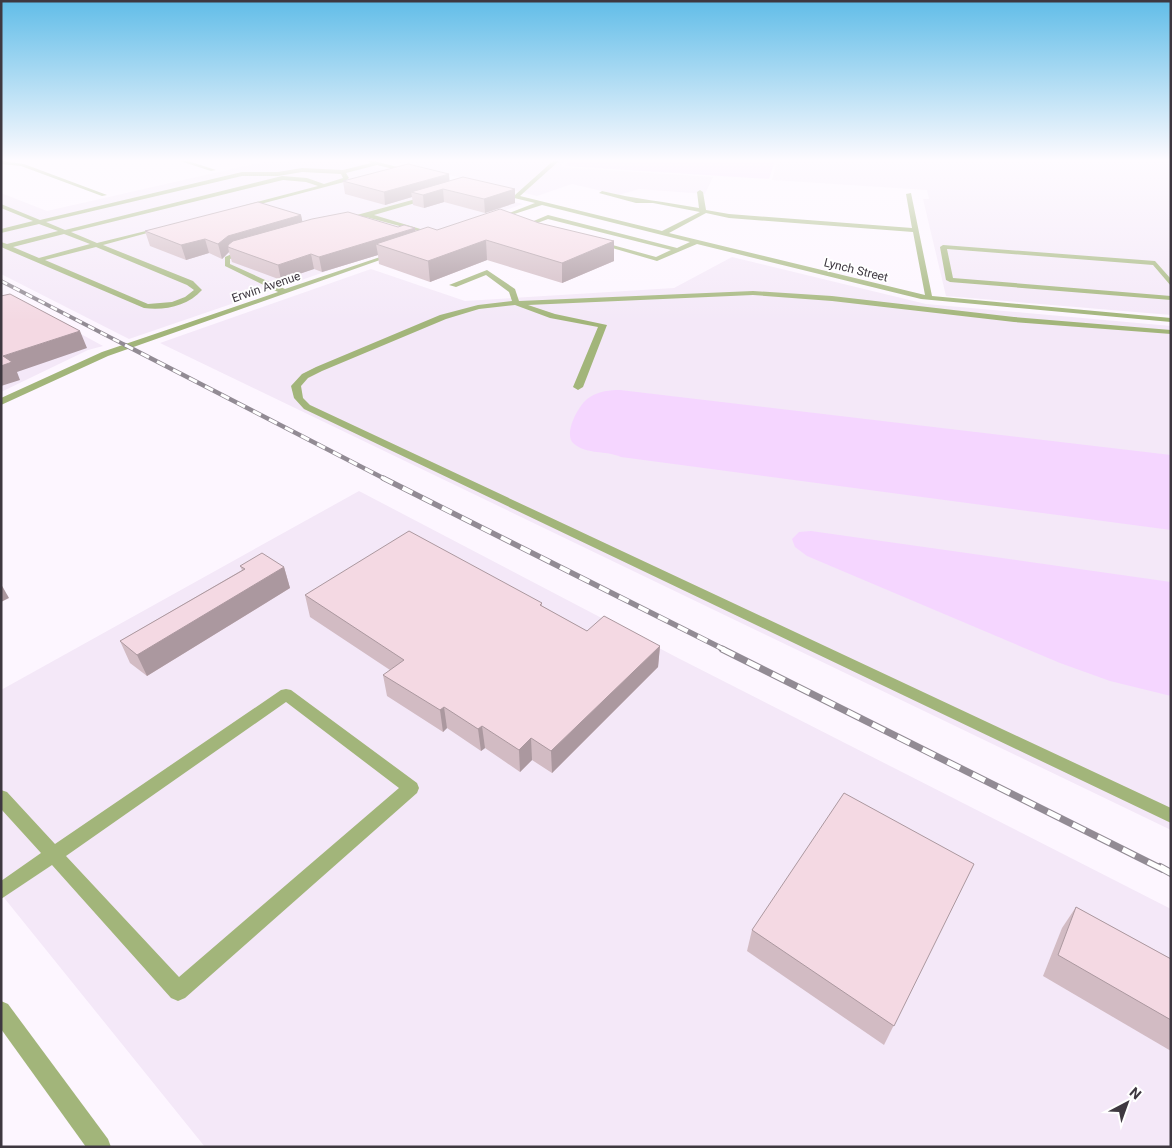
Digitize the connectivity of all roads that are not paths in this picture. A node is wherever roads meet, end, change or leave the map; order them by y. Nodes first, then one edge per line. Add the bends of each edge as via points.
1 (22, 215) edge
2 (72, 215) edge
3 (134, 215) edge
4 (365, 215) joint
5 (511, 215) edge
6 (586, 215) edge
7 (698, 215) edge
8 (720, 215) edge
9 (913, 215) edge
10 (501, 218) junction
11 (493, 220) edge
12 (337, 221) edge
13 (612, 221) junction
14 (41, 222) junction
15 (527, 225) junction
16 (163, 227) edge
17 (592, 229) junction
18 (545, 230) edge
19 (916, 230) junction
20 (1, 231) edge
21 (64, 233) junction
22 (663, 233) junction
23 (578, 234) edge
24 (590, 242) edge
25 (696, 242) junction
26 (97, 244) junction
27 (424, 244) edge
28 (4, 245) edge
29 (250, 248) edge
30 (406, 250) edge
31 (677, 250) junction
32 (38, 260) junction
33 (1170, 283) edge
34 (453, 285) dead end
35 (285, 292) junction
36 (929, 298) junction
37 (1171, 298) edge
38 (516, 303) junction
39 (1171, 320) edge
40 (1171, 332) edge
41 (578, 387) dead end
42 (1, 402) edge
43 (1, 797) edge
44 (1171, 816) edge
45 (54, 855) junction
46 (1, 891) edge
47 (1, 1011) edge
48 (100, 1147) edge

1 - 14 street
2 - 14 street
3 - 21 street
4 - 12 street
4 - 27 street via 442,238
5 - 10 street
6 - 13 street, Lynch Street
7 - 22 street
8 - 19 street
9 - 19 street
10 - 11 street
10 - 15 street
13 - 17 street
13 - 22 street, Lynch Street
14 - 20 street
14 - 21 street
15 - 17 street via 548,217
15 - 18 street
16 - 26 street
17 - 23 street
17 - 31 street
19 - 36 street
21 - 26 street
21 - 28 street
22 - 25 street, Lynch Street
24 - 31 street via 657,259
25 - 31 street
25 - 36 street, Lynch Street
26 - 32 street
26 - 32 street via 190,283 198,290 181,302 147,306
28 - 32 street
29 - 35 street via 227,258 227,266
30 - 35 street, Erwin Avenue
33 - 37 street via 1155,263 943,247 950,280
34 - 38 street via 487,272 512,291
35 - 42 street, Erwin Avenue via 105,354
36 - 39 street, Lynch Street
38 - 40 street via 790,294 963,314
38 - 41 street via 553,316 603,325
38 - 44 street via 464,310 426,324 306,376 296,386 296,393 301,402 321,413
43 - 45 street
45 - 45 street via 286,694 411,788 178,991
45 - 46 street
47 - 48 street

